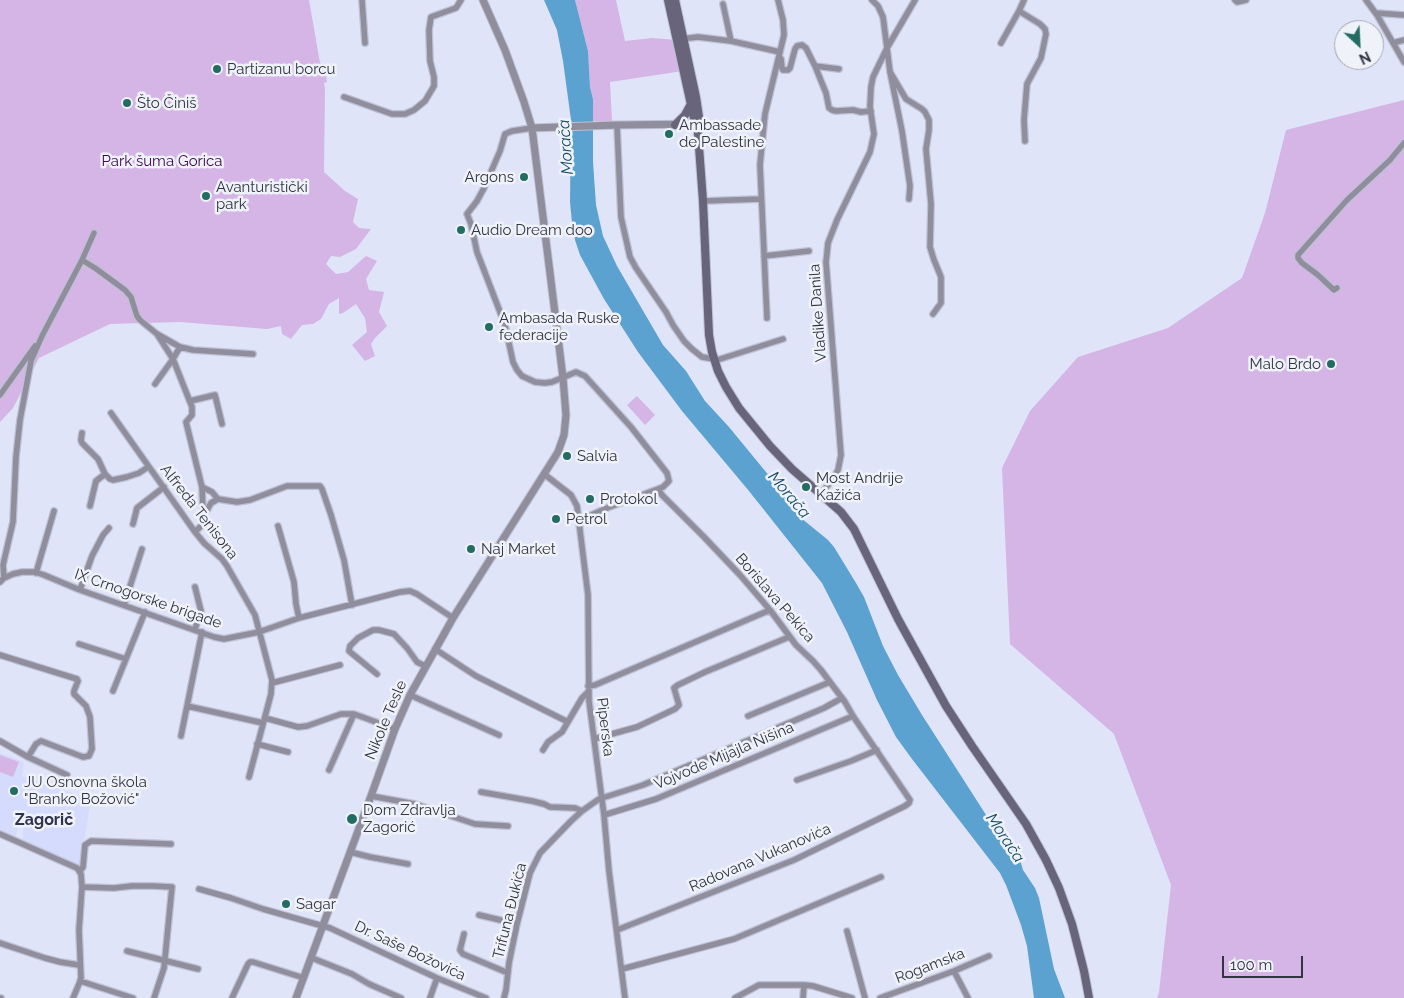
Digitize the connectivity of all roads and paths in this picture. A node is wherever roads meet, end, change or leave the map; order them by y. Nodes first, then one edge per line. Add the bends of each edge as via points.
1 (362, 0) edge
2 (461, 0) edge
3 (483, 0) edge
4 (668, 0) edge
5 (675, 0) edge
6 (778, 0) edge
7 (872, 0) edge
8 (916, 0) edge
9 (1024, 0) edge
10 (1235, 0) edge
11 (1246, 0) edge
12 (1366, 0) edge
13 (723, 4) dead end
14 (1019, 11) junction
15 (1376, 13) junction
16 (1404, 15) edge
17 (680, 39) junction
18 (1404, 40) edge
19 (731, 42) junction
20 (364, 43) dead end
21 (1000, 43) dead end
22 (1392, 43) junction
23 (887, 48) junction
24 (779, 54) junction
25 (1404, 62) edge
26 (815, 66) junction
27 (839, 69) dead end
28 (890, 72) junction
29 (344, 96) dead end
30 (691, 104) junction
31 (871, 111) junction
32 (675, 124) junction
33 (697, 124) junction
34 (615, 125) junction
35 (532, 128) junction
36 (1025, 141) dead end
37 (1404, 143) edge
38 (761, 199) junction
39 (909, 199) dead end
40 (703, 201) junction
41 (94, 232) dead end
42 (809, 251) dead end
43 (764, 256) junction
44 (82, 260) junction
45 (1337, 288) dead end
46 (933, 314) dead end
47 (767, 318) dead end
48 (157, 334) junction
49 (42, 336) junction
50 (783, 339) dead end
51 (180, 347) junction
52 (253, 354) dead end
53 (173, 359) junction
54 (714, 360) junction
55 (563, 378) junction
56 (155, 384) dead end
57 (0, 395) edge
58 (190, 401) junction
59 (110, 414) dead end
60 (222, 424) dead end
61 (82, 433) dead end
62 (148, 468) junction
63 (105, 474) junction
64 (544, 474) junction
65 (164, 487) junction
66 (202, 487) junction
67 (658, 489) junction
68 (821, 494) junction
69 (218, 499) junction
70 (90, 506) dead end
71 (54, 511) dead end
72 (203, 514) junction
73 (578, 521) junction
74 (133, 524) dead end
75 (278, 526) dead end
76 (109, 528) dead end
77 (195, 532) junction
78 (142, 549) dead end
79 (1, 565) edge
80 (36, 573) junction
81 (2, 580) edge
82 (195, 587) dead end
83 (80, 590) junction
84 (124, 605) junction
85 (352, 605) junction
86 (770, 610) junction
87 (145, 612) junction
88 (299, 618) junction
89 (453, 618) junction
90 (195, 629) junction
91 (202, 632) junction
92 (259, 632) junction
93 (789, 637) junction
94 (80, 644) dead end
95 (435, 649) junction
96 (0, 655) edge
97 (126, 659) junction
98 (340, 665) dead end
99 (425, 666) junction
100 (377, 674) dead end
101 (830, 682) junction
102 (272, 683) junction
103 (588, 689) junction
104 (113, 692) dead end
105 (410, 695) junction
106 (842, 698) junction
107 (187, 706) junction
108 (354, 714) junction
109 (748, 716) dead end
110 (853, 716) junction
111 (264, 720) junction
112 (568, 722) junction
113 (395, 729) junction
114 (499, 735) dead end
115 (181, 736) dead end
116 (594, 739) junction
117 (0, 741) edge
118 (257, 744) junction
119 (543, 750) dead end
120 (877, 750) junction
121 (288, 752) dead end
122 (28, 758) junction
123 (330, 770) dead end
124 (67, 775) dead end
125 (249, 778) dead end
126 (798, 780) dead end
127 (481, 792) dead end
128 (371, 796) junction
129 (602, 798) junction
130 (910, 803) joint
131 (582, 811) junction
132 (604, 815) junction
133 (508, 826) dead end
134 (0, 834) edge
135 (171, 844) dead end
136 (350, 852) junction
137 (408, 864) dead end
138 (80, 871) junction
139 (881, 877) dead end
140 (82, 888) junction
141 (199, 889) dead end
142 (479, 915) dead end
143 (517, 924) junction
144 (324, 926) junction
145 (617, 930) junction
146 (848, 931) dead end
147 (464, 934) dead end
148 (0, 943) edge
149 (127, 951) dead end
150 (989, 956) dead end
151 (312, 958) junction
152 (165, 961) junction
153 (79, 965) junction
154 (198, 969) dead end
155 (622, 969) junction
156 (954, 971) junction
157 (508, 974) junction
158 (304, 978) junction
159 (437, 978) junction
160 (80, 982) junction
161 (804, 985) junction
162 (744, 996) edge
163 (73, 998) edge
164 (133, 998) edge
165 (154, 998) edge
166 (232, 998) edge
167 (296, 998) edge
168 (401, 998) edge
169 (430, 998) edge
170 (486, 998) edge
171 (504, 998) edge
172 (625, 998) edge
173 (734, 998) edge
174 (803, 998) edge
175 (852, 998) edge
176 (865, 998) edge
177 (881, 998) edge
178 (968, 998) edge
179 (1089, 998) edge

1 - 20 street
2 - 29 street via 456,8 431,17 430,61 434,86 425,101 405,114 392,114
3 - 35 street, Nikole Tesle
4 - 17 main road
5 - 17 main road
6 - 24 street via 784,30
7 - 23 street via 883,17
8 - 23 street, Vladike Danila
9 - 14 street
10 - 11 street
12 - 15 street
13 - 19 street
14 - 21 street
14 - 36 street via 1040,24 1046,34 1041,58 1027,84
15 - 16 street
15 - 22 street
17 - 19 street via 698,37
17 - 30 main road
17 - 33 main road via 696,97
18 - 22 street
19 - 24 street
22 - 25 street
23 - 28 street
23 - 31 street, Vladike Danila via 873,77
24 - 26 street via 783,70 788,70 795,49 802,45
24 - 38 street via 761,146
26 - 27 street
26 - 31 street via 829,108 836,112
28 - 39 street via 902,131
28 - 46 street via 906,99 922,108 929,120 926,149 931,204 930,247 941,277 941,303
30 - 32 main road
30 - 33 main road
31 - 68 street, Vladike Danila via 874,134 870,152 828,243 826,262 841,455 838,470
32 - 33 street
32 - 34 street
33 - 40 main road
34 - 35 street
34 - 54 street via 621,217 630,257 684,341 700,355
35 - 55 street, Nikole Tesle
35 - 55 street via 505,134 484,188 467,214 517,370 535,382
37 - 45 street via 1298,255 1302,263 1334,290
38 - 40 street
38 - 43 street
40 - 54 main road via 709,330
41 - 44 street
42 - 43 street
43 - 47 street
44 - 48 street via 125,290 131,297 137,316
44 - 49 street
48 - 51 street
48 - 53 street
49 - 57 street
49 - 79 street via 31,361 20,420 13,522
50 - 54 street
51 - 52 street
51 - 53 street
53 - 56 street
53 - 58 street
54 - 68 main road via 724,384 745,416 783,460
55 - 64 street, Nikole Tesle via 564,435
55 - 67 street via 576,372 583,374 631,428 669,475 668,483
58 - 60 street via 215,395
58 - 66 street via 192,413 186,424
59 - 62 street, Alfreda Tenisona
61 - 63 street via 82,443 98,459
62 - 63 street via 113,480
62 - 65 street, Alfreda Tenisona
63 - 70 street via 96,481
64 - 73 street, Piperska via 574,498
64 - 89 street, Nikole Tesle
65 - 74 street via 137,508
65 - 77 street, Alfreda Tenisona
66 - 69 street
66 - 72 street
67 - 73 street
67 - 86 street, Borislava Pekica
68 - 179 main road via 854,530 898,620 949,711 1043,854 1071,919
69 - 72 street
69 - 85 street via 238,502 288,486 320,486 344,560
71 - 80 street
72 - 77 street via 202,525
73 - 103 street, Piperska via 588,595
75 - 88 street via 294,582
76 - 83 street via 92,556
77 - 92 street, Alfreda Tenisona via 227,566 251,606
78 - 84 street
79 - 81 street
80 - 81 street, IX Crnogorske brigade via 22,572
80 - 83 street, IX Crnogorske brigade
82 - 90 street via 201,611
83 - 84 street, IX Crnogorske brigade
84 - 87 street, IX Crnogorske brigade
85 - 88 street, IX Crnogorske brigade
85 - 89 street, IX Crnogorske brigade via 393,593 410,592
86 - 93 street, Borislava Pekica
86 - 103 street
87 - 90 street, IX Crnogorske brigade
87 - 97 street
88 - 92 street, IX Crnogorske brigade
89 - 95 street, Nikole Tesle
90 - 91 street, IX Crnogorske brigade
91 - 92 street, IX Crnogorske brigade via 224,639
91 - 107 street
92 - 102 street, Alfreda Tenisona
93 - 101 street, Borislava Pekica
93 - 116 street via 678,685 674,688 679,705 653,721
94 - 97 street
95 - 99 street, Nikole Tesle
95 - 112 street via 476,676
96 - 122 street via 77,679 74,694 86,706 90,717 92,749 89,756 41,741
97 - 104 street
98 - 102 street
99 - 100 street via 417,662 394,634 373,630 352,643 349,651
99 - 105 street, Nikole Tesle
101 - 106 street, Borislava Pekica
101 - 109 street
102 - 111 street
103 - 112 street
103 - 116 street, Piperska
105 - 113 street, Nikole Tesle
105 - 114 street
106 - 110 street, Borislava Pekica
106 - 129 street, Trifuna Đukića via 652,782
107 - 111 street
107 - 115 street
108 - 111 street via 341,714 298,727
108 - 113 street
108 - 123 street
110 - 120 street, Borislava Pekica
110 - 132 street, Vojvode Mijajla Nišina via 656,799
111 - 118 street
112 - 119 street
113 - 128 street, Nikole Tesle
116 - 129 street, Piperska
117 - 122 street
118 - 121 street
118 - 125 street
120 - 126 street
120 - 130 street, Borislava Pekica
122 - 124 street
127 - 131 street
128 - 133 street via 415,804 475,824
128 - 136 street, Nikole Tesle
129 - 131 street, Trifuna Đukića
129 - 132 street, Piperska
130 - 145 street, Radovana Vukanovića via 794,860
131 - 143 street, Trifuna Đukića via 536,859
132 - 145 street, Piperska
134 - 138 street
135 - 138 street via 91,841 85,845
136 - 137 street
136 - 144 street, Nikole Tesle
138 - 140 street
139 - 155 street via 734,939
140 - 152 street via 172,887
140 - 153 street
141 - 144 street, Dr. Saše Božovića
142 - 143 street
143 - 157 street, Trifuna Đukića
144 - 151 street, Nikole Tesle
144 - 159 street, Dr. Saše Božovića
145 - 155 street, Piperska
146 - 176 street
147 - 157 street via 460,950 463,954
148 - 153 street via 44,958
149 - 152 street
150 - 156 street, Rogamska
151 - 158 street, Nikole Tesle
151 - 168 street
152 - 154 street
152 - 165 street
153 - 160 street
155 - 172 street, Piperska
156 - 177 street, Rogamska
156 - 178 street
157 - 171 street, Trifuna Đukića
158 - 166 street via 250,962
158 - 167 street, Nikole Tesle
159 - 169 street
159 - 170 street, Dr. Saše Božovića
160 - 163 street
160 - 164 street
161 - 162 street via 760,985
161 - 174 street
161 - 175 street
162 - 173 street

